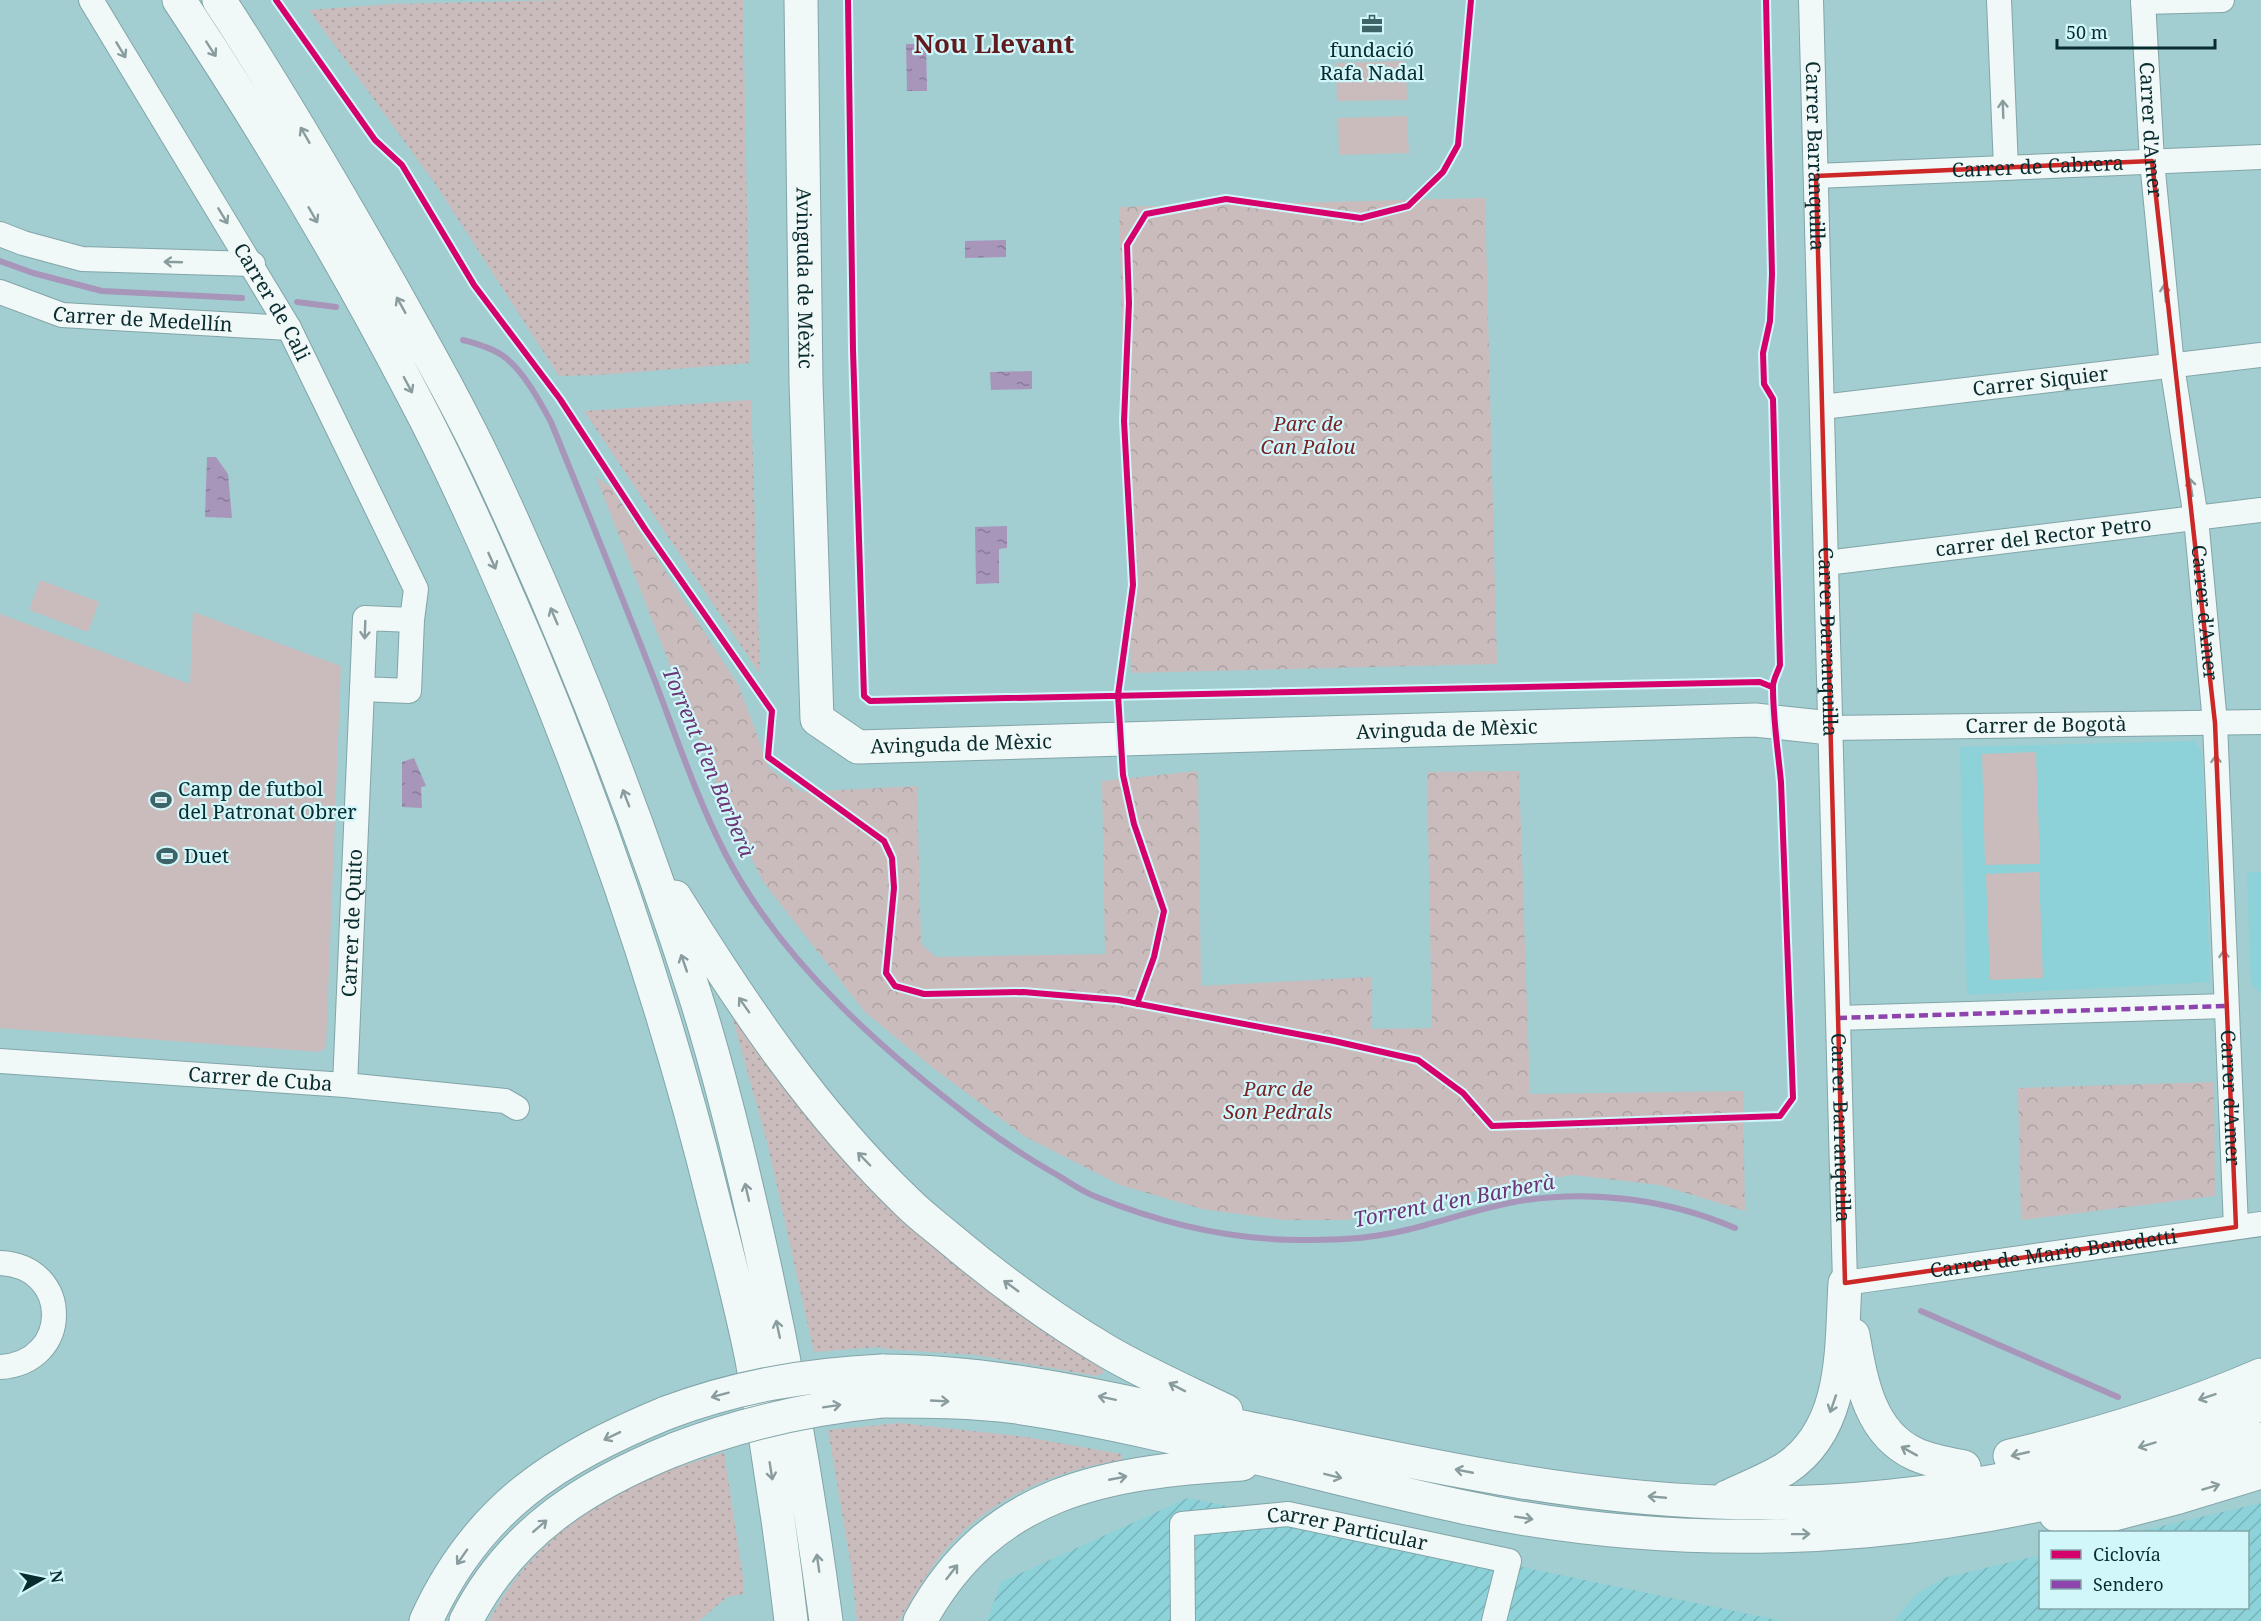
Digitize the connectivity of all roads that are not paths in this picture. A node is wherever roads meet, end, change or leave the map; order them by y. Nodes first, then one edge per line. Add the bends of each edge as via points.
1 (91, 0) edge
2 (179, 0) edge
3 (219, 0) edge
4 (801, 0) edge
5 (1811, 0) edge
6 (1999, 0) edge
7 (2222, 0) edge
8 (2143, 1) edge
9 (2261, 157) edge
10 (2152, 161) junction
11 (2006, 168) junction
12 (1816, 176) junction
13 (0, 234) edge
14 (253, 264) junction
15 (0, 292) edge
16 (289, 328) junction
17 (2261, 355) edge
18 (2172, 366) junction
19 (1822, 407) junction
20 (2261, 510) edge
21 (2196, 518) junction
22 (1826, 562) junction
23 (412, 620) junction
24 (362, 689) junction
25 (2261, 722) edge
26 (2214, 723) junction
27 (1830, 728) junction
28 (646, 852) junction
29 (2226, 1006) junction
30 (1838, 1018) junction
31 (0, 1061) edge
32 (345, 1085) junction
33 (518, 1108) dead end
34 (2261, 1224) edge
35 (2236, 1227) junction
36 (0, 1263) edge
37 (1845, 1283) junction
38 (0, 1367) edge
39 (2261, 1375) edge
40 (882, 1386) junction
41 (2261, 1404) edge
42 (2261, 1439) edge
43 (1272, 1447) junction
44 (1964, 1467) junction
45 (2261, 1472) edge
46 (1843, 1500) junction
47 (1715, 1502) junction
48 (1985, 1516) junction
49 (426, 1621) edge
50 (466, 1621) edge
51 (791, 1621) edge
52 (826, 1621) edge
53 (920, 1621) edge
54 (1183, 1621) edge
55 (1494, 1621) edge

1 -> 14 street, Carrer de Cali
2 -> 51 main road via 281,160 413,395 504,587 591,803 666,1023 726,1249 772,1476
28 -> 3 main road via 567,649 488,468 342,199 293,114
4 - 27 main road, Avinguda de Mèxic via 806,383 817,719 858,747 1755,720
5 - 12 street, Carrer Barranquilla
11 -> 6 street
7 - 8 street
8 - 10 street, Carrer d'Amer
9 - 10 street, Carrer de Cabrera
10 - 11 street, Carrer de Cabrera
18 -> 10 street, Carrer d'Amer
11 - 12 street, Carrer de Cabrera
12 - 19 street, Carrer Barranquilla
14 -> 13 street via 82,259
14 - 16 street, Carrer de Cali
15 - 16 street, Carrer de Medellín via 62,315
16 - 23 street, Carrer de Cali via 416,589
17 - 18 street, Carrer Siquier
18 - 19 street, Carrer Siquier
21 -> 18 street, Carrer d'Amer
19 - 22 street, Carrer Barranquilla
20 - 21 street, carrer del Rector Petro
21 - 22 street, carrer del Rector Petro
21 - 26 street, Carrer d'Amer
22 - 27 street, Carrer Barranquilla
23 -> 24 street, Carrer de Quito via 365,618
23 - 24 street via 410,691
24 - 32 street, Carrer de Quito
25 - 26 street, Carrer de Bogotà
26 - 27 street, Carrer de Bogotà
29 -> 26 street, Carrer d'Amer
27 - 30 street, Carrer Barranquilla
43 -> 28 main road via 1041,1308 909,1205 855,1150 802,1085 745,1006
52 -> 28 main road via 783,1353 747,1190 695,996
29 - 30 street
29 - 35 street, Carrer d'Amer
30 - 37 street, Carrer Barranquilla
31 - 32 street, Carrer de Cuba
32 - 33 street, Carrer de Cuba via 506,1101
34 - 35 street, Carrer de Mario Benedetti
35 - 37 street, Carrer de Mario Benedetti
36 - 38 street via 14,1263 44,1282 55,1316 42,1349 30,1360
44 -> 37 main road via 1909,1452 1878,1423 1859,1368
37 -> 47 main road via 1836,1394 1823,1425 1803,1453 1787,1467
39 -> 44 main road via 2102,1432
40 - 43 main road via 929,1371 1033,1384
40 -> 49 main road, bridge via 837,1374 767,1383 666,1413 588,1448 529,1485 484,1527 442,1587
50 -> 40 main road, bridge via 485,1587 540,1525 605,1481 710,1436 839,1405
41 -> 46 main road via 2178,1435 2069,1466 1956,1488
42 - 48 main road via 2153,1477
47 -> 43 main road via 1556,1487
43 -> 48 main road via 1465,1508 1592,1528 1743,1537 1843,1533
53 -> 43 main road via 970,1551 1013,1518 1060,1494 1132,1475 1216,1466
44 - 46 main road
48 -> 45 main road via 2114,1514
46 - 47 main road
54 - 55 street, Carrer Particular via 1182,1524 1288,1514 1509,1561

